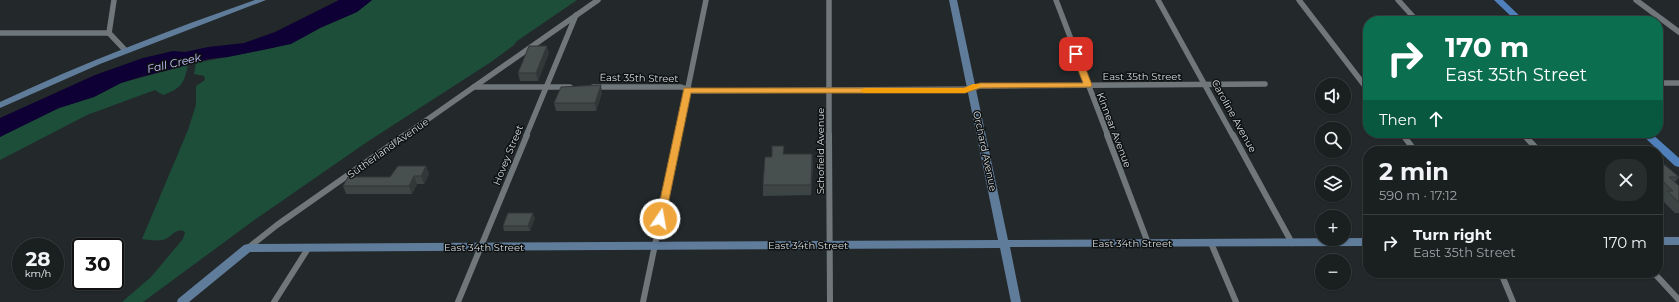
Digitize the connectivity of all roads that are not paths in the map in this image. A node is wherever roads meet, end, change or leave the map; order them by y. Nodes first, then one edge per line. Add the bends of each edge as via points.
1 (114, 0) edge
2 (262, 0) edge
3 (598, 0) edge
4 (706, 0) edge
5 (830, 0) edge
6 (953, 0) edge
7 (1056, 0) edge
8 (1158, 0) edge
9 (1298, 0) edge
10 (1398, 0) edge
11 (1498, 0) edge
12 (1636, 0) edge
13 (576, 15) junction
14 (1412, 16) edge
15 (1516, 16) edge
16 (1658, 16) edge
17 (1663, 20) edge
18 (1679, 32) edge
19 (0, 33) edge
20 (109, 33) junction
21 (125, 50) junction
22 (1663, 83) edge
23 (1679, 83) edge
24 (1204, 84) junction
25 (1265, 84) dead end
26 (1363, 84) edge
27 (1088, 85) junction
28 (546, 86) junction
29 (474, 87) junction
30 (578, 87) edge
31 (586, 87) edge
32 (972, 88) junction
33 (687, 90) junction
34 (830, 91) junction
35 (0, 105) edge
36 (1405, 138) edge
37 (1527, 138) edge
38 (1650, 138) edge
39 (1411, 146) edge
40 (1534, 146) edge
41 (1659, 146) edge
42 (1663, 149) edge
43 (1679, 164) edge
44 (1679, 240) edge
45 (1663, 241) edge
46 (1363, 242) edge
47 (1148, 243) junction
48 (1211, 243) junction
49 (1292, 243) junction
50 (1004, 244) junction
51 (830, 245) junction
52 (655, 246) junction
53 (309, 247) junction
54 (481, 247) junction
55 (248, 248) junction
56 (1503, 278) edge
57 (1659, 278) edge
58 (1679, 300) edge
59 (182, 302) edge
60 (274, 302) edge
61 (458, 302) edge
62 (643, 302) edge
63 (830, 302) edge
64 (1016, 302) edge
65 (1236, 302) edge
66 (1513, 302) edge

1 - 20 street
2 - 21 main road
3 - 13 street, Sutherland Avenue
4 - 33 street
5 - 34 street, Schofield Avenue
6 - 32 main road, Orchard Avenue
7 - 27 street, Kinnear Avenue
8 - 24 street, Caroline Avenue
9 - 26 street
10 - 14 street
11 - 15 main road
12 - 16 street
13 - 28 street, Hovey Street
13 - 29 street, Sutherland Avenue
17 - 18 street
19 - 20 street
20 - 21 street
21 - 35 main road
22 - 23 street
24 - 25 street, East 35th Street
24 - 27 street, East 35th Street
24 - 49 street, Caroline Avenue
27 - 32 street, East 35th Street
27 - 47 street, Kinnear Avenue
28 - 29 street
28 - 30 street
28 - 54 street, Hovey Street
29 - 55 street, Sutherland Avenue
31 - 33 street, East 35th Street via 681,87
32 - 34 street, East 35th Street
32 - 50 main road, Orchard Avenue
33 - 34 street, East 35th Street
33 - 52 street
34 - 51 street, Schofield Avenue
36 - 39 street
37 - 40 street
38 - 41 main road
42 - 43 main road
44 - 45 main road
46 - 49 main road, East 34th Street
47 - 48 main road, East 34th Street
47 - 50 main road, East 34th Street
48 - 49 main road, East 34th Street
48 - 65 street
50 - 51 main road, East 34th Street
50 - 64 main road, Orchard Avenue
51 - 52 main road, East 34th Street
51 - 63 street, Schofield Avenue
52 - 54 main road, East 34th Street
52 - 62 street
53 - 54 main road, East 34th Street
53 - 55 main road, East 34th Street
53 - 60 street
54 - 61 street, Hovey Street
55 - 59 main road, Sutherland Avenue
56 - 66 street
57 - 58 street

